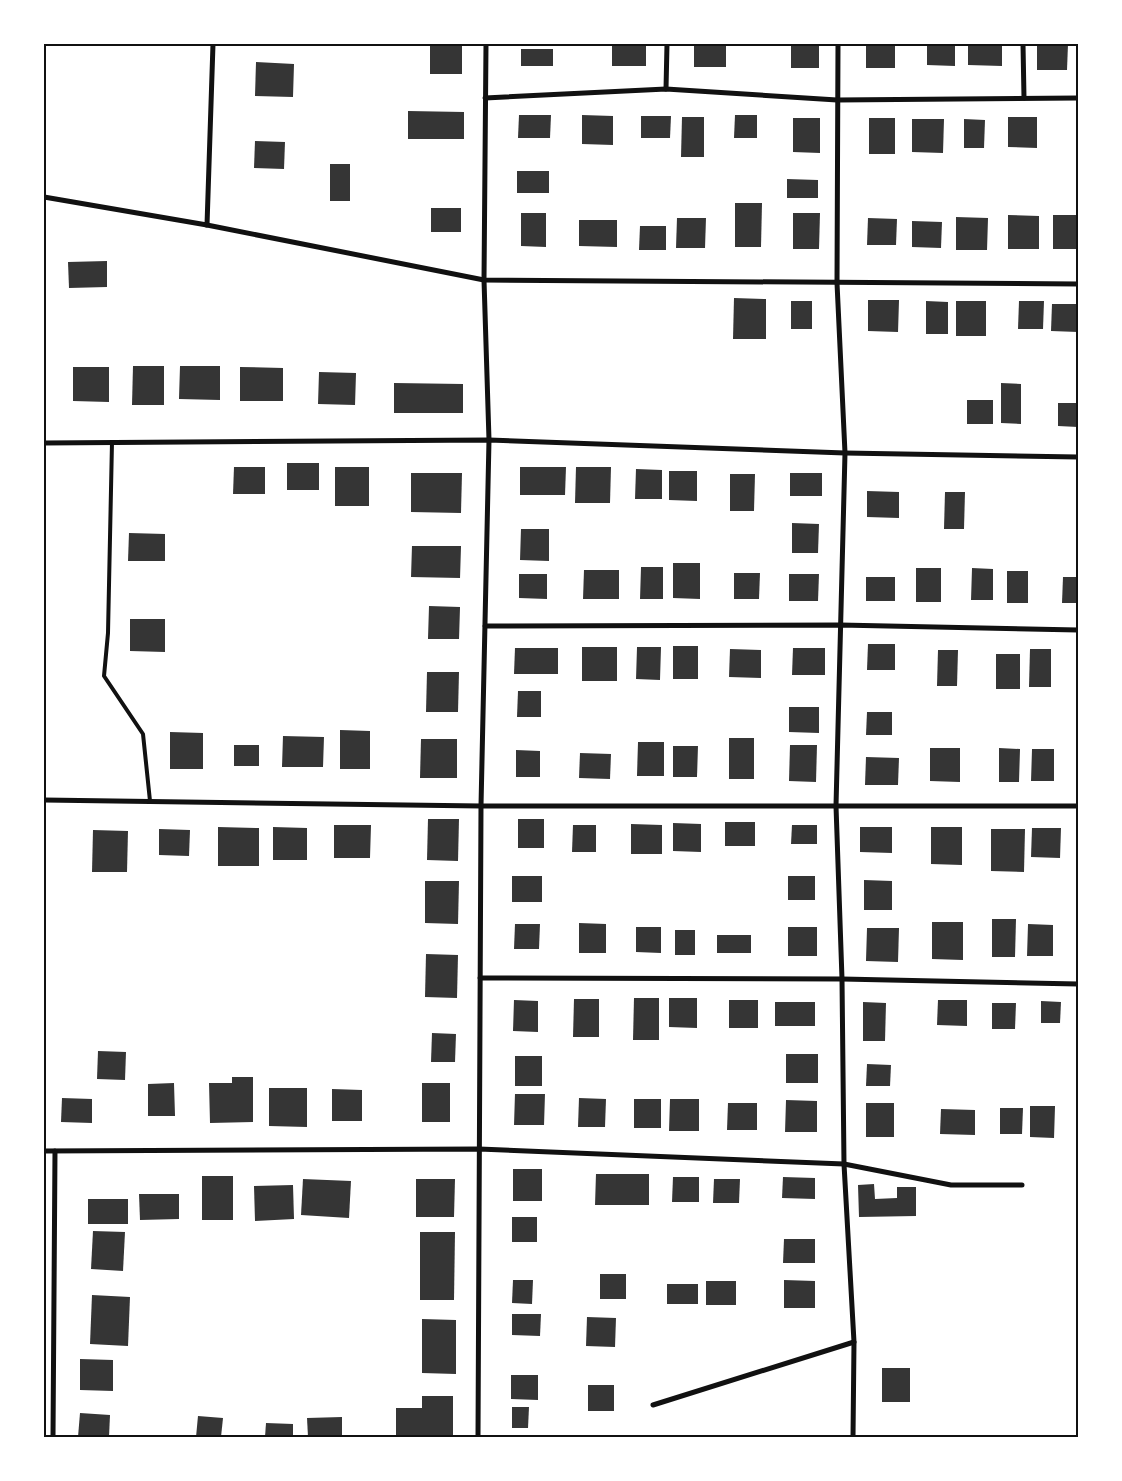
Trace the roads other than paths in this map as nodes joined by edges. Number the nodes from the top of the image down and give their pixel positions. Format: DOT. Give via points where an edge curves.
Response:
graph roads {
  1 [pos="213,44"];
  2 [pos="486,44"];
  3 [pos="667,44"];
  4 [pos="838,44"];
  5 [pos="1023,44"];
  6 [pos="666,89"];
  7 [pos="485,98"];
  8 [pos="1024,98"];
  9 [pos="1078,98"];
  10 [pos="837,100"];
  11 [pos="44,197"];
  12 [pos="207,226"];
  13 [pos="484,280"];
  14 [pos="837,283"];
  15 [pos="1078,284"];
  16 [pos="489,440"];
  17 [pos="44,442"];
  18 [pos="112,442"];
  19 [pos="845,453"];
  20 [pos="1078,457"];
  21 [pos="840,625"];
  22 [pos="485,626"];
  23 [pos="1078,630"];
  24 [pos="44,800"];
  25 [pos="150,801"];
  26 [pos="481,806"];
  27 [pos="836,806"];
  28 [pos="1078,806"];
  29 [pos="480,978"];
  30 [pos="842,979"];
  31 [pos="1078,984"];
  32 [pos="479,1149"];
  33 [pos="44,1151"];
  34 [pos="55,1151"];
  35 [pos="844,1164"];
  36 [pos="1022,1185"];
  37 [pos="854,1342"];
  38 [pos="652,1406"];
  39 [pos="53,1437"];
  40 [pos="478,1437"];
  41 [pos="853,1437"];
  1 -- 12 [label="street"];
  2 -- 7 [label="street"];
  3 -- 6 [label="street"];
  4 -- 10 [label="street"];
  5 -- 8 [label="street"];
  6 -- 7 [label="street"];
  6 -- 10 [label="street"];
  7 -- 13 [label="street"];
  8 -- 9 [label="street"];
  8 -- 10 [label="street"];
  10 -- 14 [label="street"];
  11 -- 12 [label="street"];
  12 -- 13 [label="street"];
  13 -- 14 [label="street"];
  13 -- 16 [label="street"];
  14 -- 15 [label="street"];
  14 -- 19 [label="street"];
  16 -- 18 [label="street"];
  16 -- 19 [label="street"];
  16 -- 22 [label="street"];
  17 -- 18 [label="street"];
  18 -- 25 [label="lane" via="108,633 104,676 143,734"];
  19 -- 20 [label="street"];
  19 -- 21 [label="street"];
  21 -- 22 [label="street"];
  21 -- 23 [label="street"];
  21 -- 27 [label="street"];
  22 -- 26 [label="street"];
  24 -- 25 [label="street"];
  25 -- 26 [label="street"];
  26 -- 27 [label="street"];
  26 -- 29 [label="street"];
  27 -- 28 [label="street"];
  27 -- 30 [label="street"];
  29 -- 30 [label="street"];
  29 -- 32 [label="street"];
  30 -- 31 [label="street"];
  30 -- 35 [label="street"];
  32 -- 34 [label="street"];
  32 -- 35 [label="street"];
  32 -- 40 [label="street"];
  33 -- 34 [label="street"];
  34 -- 39 [label="street"];
  35 -- 36 [label="street" via="951,1185"];
  35 -- 37 [label="street"];
  37 -- 38 [label="street"];
  37 -- 41 [label="street"];
}
